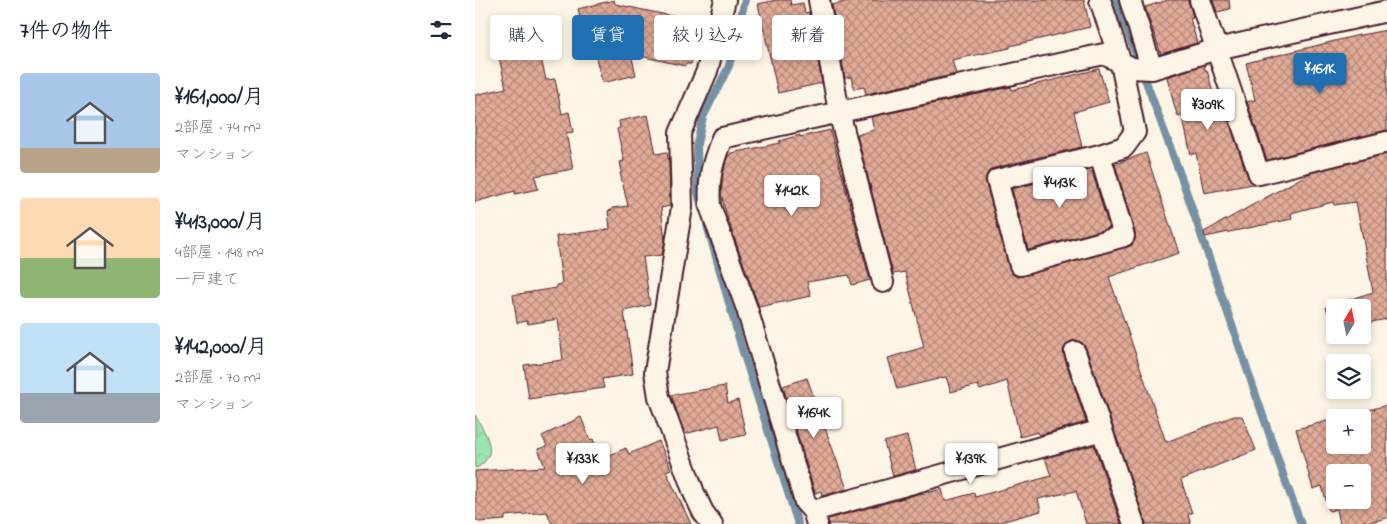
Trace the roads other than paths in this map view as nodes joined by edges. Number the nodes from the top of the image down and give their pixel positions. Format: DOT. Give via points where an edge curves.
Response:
graph roads {
  1 [pos="725,0"];
  2 [pos="819,0"];
  3 [pos="1100,0"];
  4 [pos="1130,0"];
  5 [pos="1201,0"];
  6 [pos="1387,11"];
  7 [pos="1217,50"];
  8 [pos="1138,67"];
  9 [pos="839,112"];
  10 [pos="1387,142"];
  11 [pos="1100,155"];
  12 [pos="883,282"];
  13 [pos="1075,352"];
  14 [pos="1102,430"];
  15 [pos="815,517"];
  16 [pos="711,524"];
  17 [pos="1134,524"];
  1 -- 16 [label="street" via="707,71 680,133 682,207 655,372 659,397 694,493"];
  2 -- 9 [label="street"];
  3 -- 8 [label="street"];
  4 -- 8 [label="street"];
  5 -- 7 [label="street"];
  6 -- 7 [label="street"];
  7 -- 8 [label="street"];
  7 -- 10 [label="street" via="1259,174"];
  8 -- 9 [label="street" via="1105,54"];
  8 -- 11 [label="street" via="1135,132 1124,147"];
  9 -- 12 [label="street"];
  9 -- 15 [label="street" via="722,138 711,167 709,189 710,206 747,309 805,502"];
  11 -- 11 [label="street" via="997,180 1020,265 1124,236"];
  13 -- 14 [label="street"];
  14 -- 15 [label="street"];
  14 -- 17 [label="street"];
}
